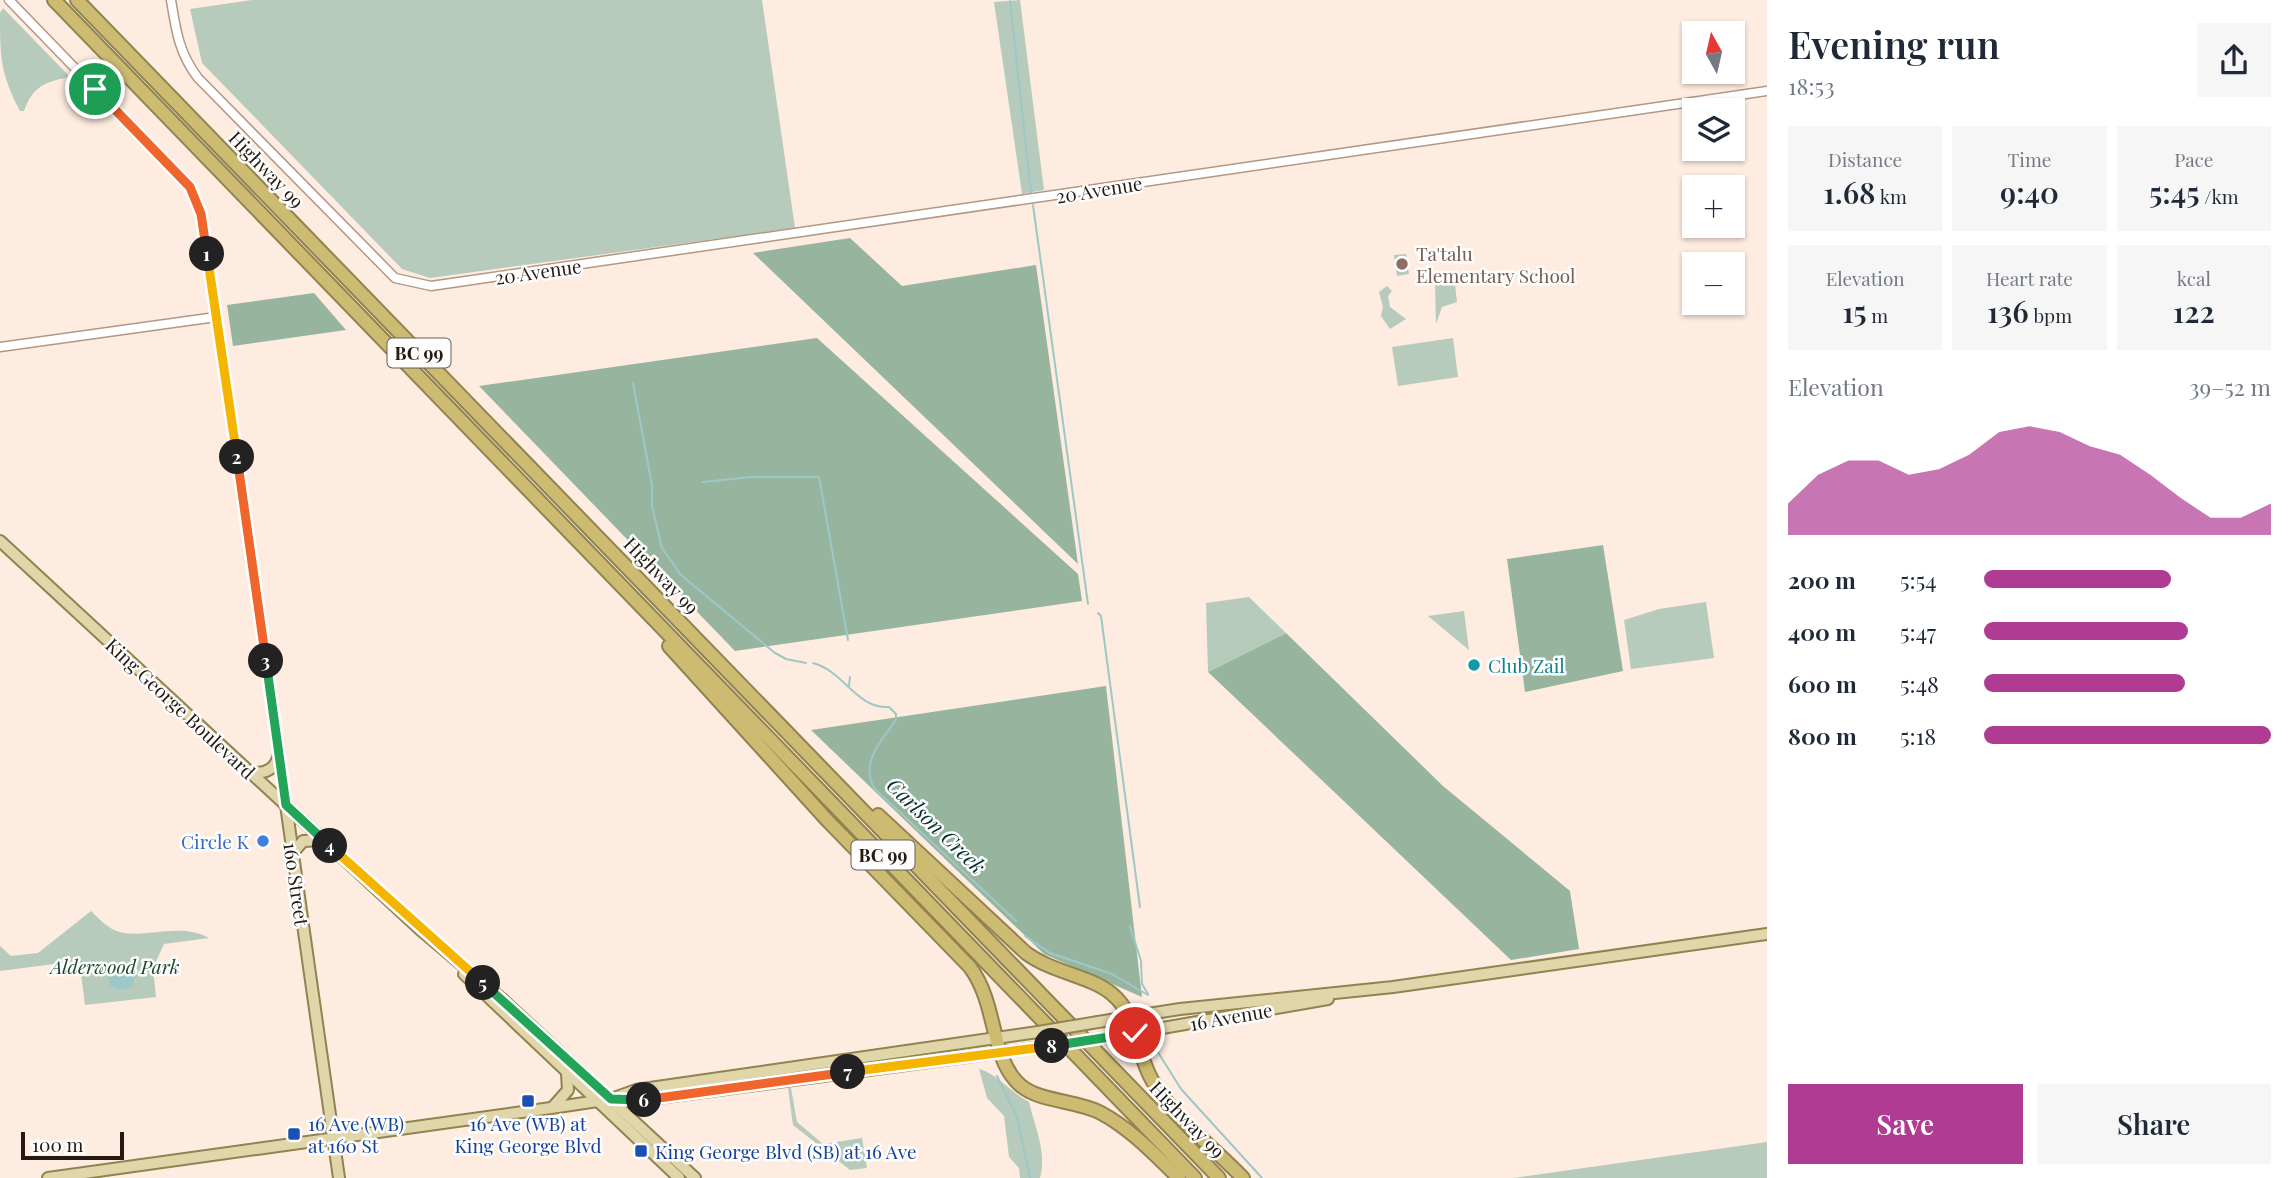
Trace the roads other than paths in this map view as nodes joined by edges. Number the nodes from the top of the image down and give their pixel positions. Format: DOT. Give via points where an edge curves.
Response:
graph roads {
  1 [pos="9,0"];
  2 [pos="54,0"];
  3 [pos="77,0"];
  4 [pos="171,0"];
  5 [pos="1767,91"];
  6 [pos="216,317"];
  7 [pos="0,347"];
  8 [pos="570,533"];
  9 [pos="0,541"];
  10 [pos="761,705"];
  11 [pos="279,754"];
  12 [pos="251,772"];
  13 [pos="286,805"];
  14 [pos="324,840"];
  15 [pos="292,854"];
  16 [pos="423,932"];
  17 [pos="1767,934"];
  18 [pos="1393,986"];
  19 [pos="1129,1017"];
  20 [pos="1135,1033"];
  21 [pos="997,1037"];
  22 [pos="1002,1054"];
  23 [pos="866,1058"];
  24 [pos="836,1073"];
  25 [pos="567,1074"];
  26 [pos="737,1076"];
  27 [pos="725,1088"];
  28 [pos="654,1098"];
  29 [pos="611,1099"];
  30 [pos="597,1101"];
  31 [pos="551,1108"];
  32 [pos="639,1126"];
  33 [pos="333,1139"];
  34 [pos="48,1178"];
  35 [pos="339,1178"];
  36 [pos="680,1178"];
  37 [pos="695,1178"];
  38 [pos="1180,1178"];
  39 [pos="1195,1178"];
  40 [pos="1219,1178"];
  41 [pos="1243,1178"];
  1 -- 6 [label="street, 160 Street" via="190,187 201,214"];
  2 -- 8 [label="highway, Highway 99 / BC 99"];
  3 -- 10 [label="highway, Highway 99 / BC 99"];
  4 -- 5 [label="street, 20 Avenue" via="177,39 198,78 396,278 431,286"];
  6 -- 7 [label="street"];
  6 -- 11 [label="street, 160 Street"];
  8 -- 21 [label="highway" via="772,761 970,967 988,999"];
  8 -- 39 [label="highway, Highway 99 / BC 99"];
  9 -- 12 [label="main road, King George Boulevard"];
  10 -- 19 [label="highway" via="1026,953 1059,972 1106,989"];
  10 -- 40 [label="highway, Highway 99 / BC 99"];
  11 -- 12 [label="main road" via="274,766 263,773"];
  11 -- 13 [label="street, 160 Street"];
  12 -- 13 [label="main road, King George Boulevard"];
  13 -- 14 [label="main road, King George Boulevard"];
  13 -- 15 [label="main road, 160 Street"];
  14 -- 15 [label="main road" via="303,841"];
  14 -- 16 [label="main road, King George Boulevard"];
  15 -- 33 [label="main road, 160 Street"];
  16 -- 25 [label="main road, King George Boulevard"];
  16 -- 29 [label="main road, King George Boulevard"];
  17 -- 18 [label="main road, 16 Avenue"];
  18 -- 19 [label="main road, 16 Avenue"];
  18 -- 20 [label="main road, 16 Avenue"];
  19 -- 20 [label="highway"];
  19 -- 21 [label="main road, 16 Avenue, bridge"];
  20 -- 22 [label="main road, 16 Avenue, bridge"];
  20 -- 41 [label="highway" via="1157,1088"];
  21 -- 22 [label="highway"];
  21 -- 23 [label="main road, 16 Avenue"];
  22 -- 24 [label="main road, 16 Avenue"];
  22 -- 38 [label="highway" via="1012,1077 1023,1088 1086,1106 1110,1118"];
  23 -- 24 [label="main road"];
  23 -- 26 [label="main road, 16 Avenue"];
  24 -- 27 [label="main road, 16 Avenue"];
  25 -- 30 [label="main road, King George Boulevard"];
  25 -- 31 [label="main road" via="568,1090"];
  26 -- 27 [label="main road"];
  26 -- 29 [label="main road, 16 Avenue" via="636,1090"];
  27 -- 28 [label="main road, 16 Avenue"];
  28 -- 29 [label="main road, 16 Avenue"];
  28 -- 32 [label="main road" via="639,1112"];
  29 -- 30 [label="main road, 16 Avenue"];
  29 -- 32 [label="main road, King George Boulevard"];
  30 -- 31 [label="main road, 16 Avenue"];
  30 -- 36 [label="main road, King George Boulevard"];
  31 -- 33 [label="main road, 16 Avenue"];
  32 -- 37 [label="main road, King George Boulevard"];
  33 -- 34 [label="main road, 16 Avenue"];
  33 -- 35 [label="main road, 160 Street"];
}
